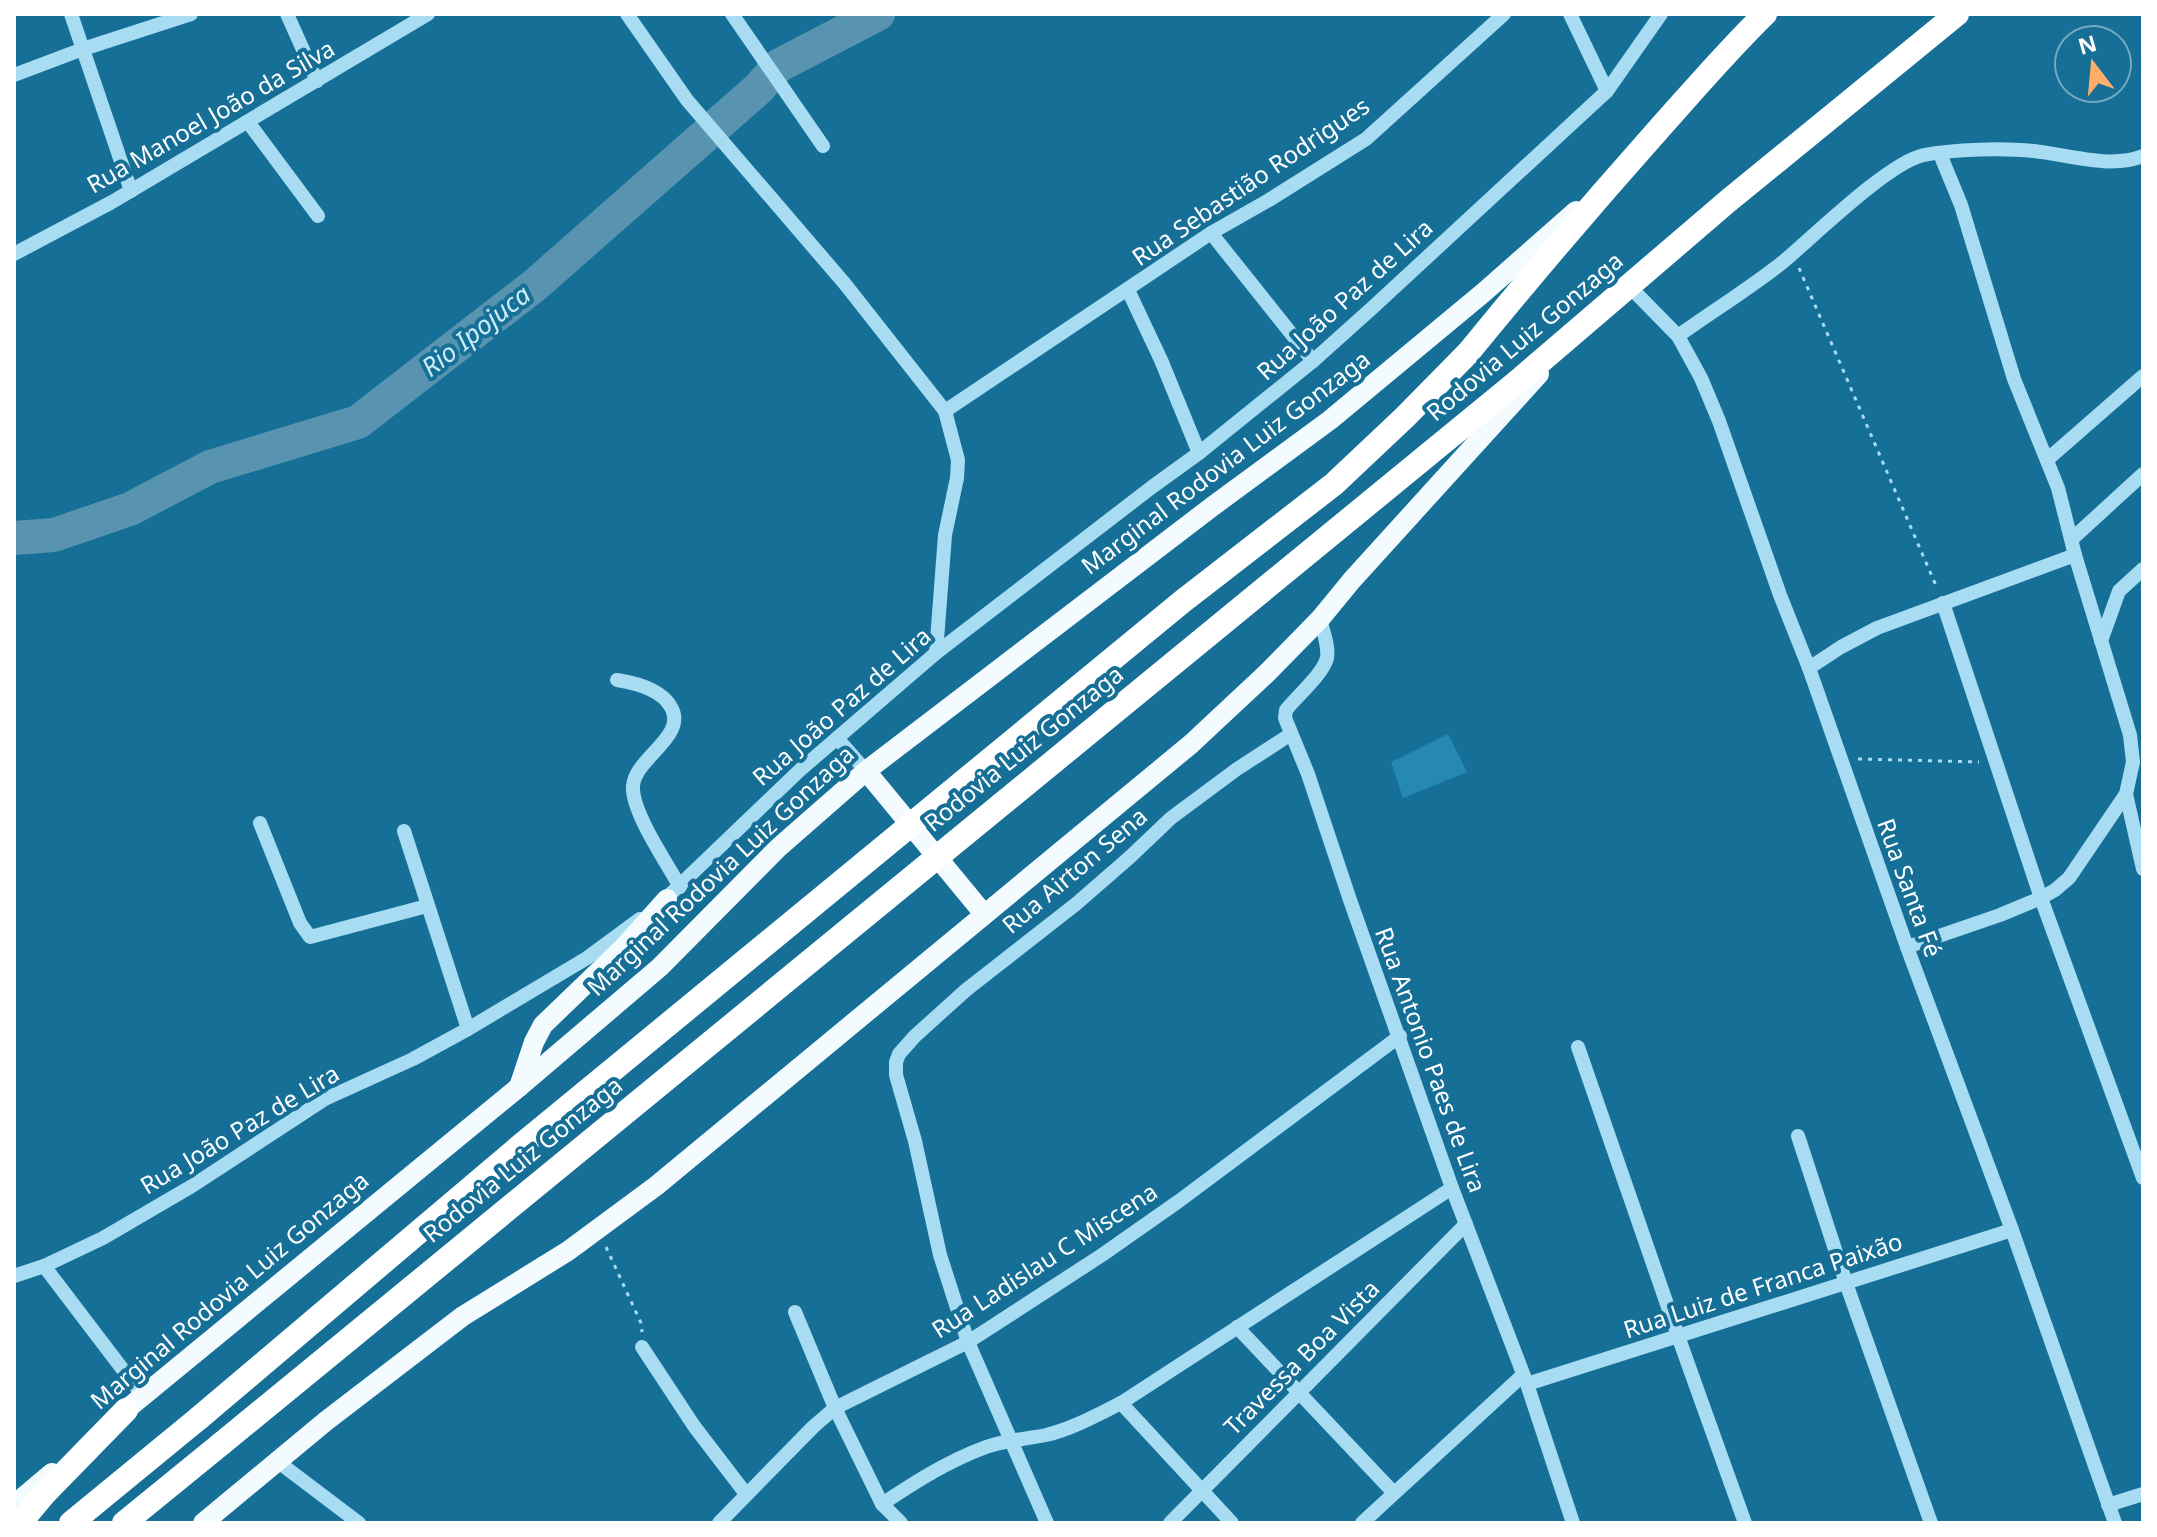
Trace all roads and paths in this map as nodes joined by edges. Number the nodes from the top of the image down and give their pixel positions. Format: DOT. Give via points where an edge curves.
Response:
graph roads {
  1 [pos="71,14"];
  2 [pos="191,14"];
  3 [pos="287,14"];
  4 [pos="428,14"];
  5 [pos="627,14"];
  6 [pos="732,14"];
  7 [pos="1504,14"];
  8 [pos="1570,14"];
  9 [pos="1661,14"];
  10 [pos="1765,14"];
  11 [pos="1957,14"];
  12 [pos="83,49"];
  13 [pos="14,75"];
  14 [pos="317,81"];
  15 [pos="1607,91"];
  16 [pos="248,122"];
  17 [pos="823,146"];
  18 [pos="1940,154"];
  19 [pos="2143,156"];
  20 [pos="1624,169"];
  21 [pos="131,191"];
  22 [pos="318,216"];
  23 [pos="1211,233"];
  24 [pos="1793,253"];
  25 [pos="14,254"];
  26 [pos="1630,287"];
  27 [pos="1128,290"];
  28 [pos="1576,333"];
  29 [pos="1678,336"];
  30 [pos="1313,361"];
  31 [pos="2143,376"];
  32 [pos="945,411"];
  33 [pos="1199,453"];
  34 [pos="2048,459"];
  35 [pos="2143,474"];
  36 [pos="2072,539"];
  37 [pos="2075,555"];
  38 [pos="2143,569"];
  39 [pos="1943,603"];
  40 [pos="1320,619"];
  41 [pos="2101,641"];
  42 [pos="936,653"];
  43 [pos="1809,668"];
  44 [pos="617,680"];
  45 [pos="1291,734"];
  46 [pos="837,738"];
  47 [pos="1839,756"];
  48 [pos="1997,762"];
  49 [pos="866,771"];
  50 [pos="2126,794"];
  51 [pos="260,823"];
  52 [pos="404,831"];
  53 [pos="2143,869"];
  54 [pos="673,893"];
  55 [pos="2041,898"];
  56 [pos="427,906"];
  57 [pos="984,914"];
  58 [pos="1907,947"];
  59 [pos="468,1029"];
  60 [pos="1400,1036"];
  61 [pos="1578,1047"];
  62 [pos="519,1087"];
  63 [pos="1798,1136"];
  64 [pos="2143,1178"];
  65 [pos="1452,1188"];
  66 [pos="1466,1224"];
  67 [pos="597,1230"];
  68 [pos="2012,1230"];
  69 [pos="44,1266"];
  70 [pos="14,1276"];
  71 [pos="1846,1283"];
  72 [pos="795,1312"];
  73 [pos="1237,1327"];
  74 [pos="1678,1336"];
  75 [pos="968,1342"];
  76 [pos="642,1347"];
  77 [pos="1525,1379"];
  78 [pos="1299,1391"];
  79 [pos="135,1403"];
  80 [pos="1121,1403"];
  81 [pos="835,1408"];
  82 [pos="1011,1440"];
  83 [pos="277,1461"];
  84 [pos="1202,1491"];
  85 [pos="1394,1493"];
  86 [pos="746,1494"];
  87 [pos="2143,1494"];
  88 [pos="882,1504"];
  89 [pos="14,1505"];
  90 [pos="2108,1505"];
  91 [pos="20,1523"];
  92 [pos="71,1523"];
  93 [pos="124,1523"];
  94 [pos="203,1523"];
  95 [pos="359,1523"];
  96 [pos="719,1523"];
  97 [pos="901,1523"];
  98 [pos="1047,1523"];
  99 [pos="1170,1523"];
  100 [pos="1232,1523"];
  101 [pos="1362,1523"];
  102 [pos="1573,1523"];
  103 [pos="1745,1523"];
  104 [pos="1931,1523"];
  105 [pos="2115,1523"];
  1 -- 12 [label="street"];
  2 -- 12 [label="street"];
  3 -- 14 [label="street"];
  4 -- 14 [label="street, Rua Manoel João da Silva"];
  5 -- 32 [label="street" via="687,100 845,284"];
  6 -- 17 [label="street"];
  7 -- 23 [label="street, Rua Sebastião Rodrigues" via="1366,139"];
  8 -- 15 [label="street"];
  9 -- 15 [label="street, Rua João Paz de Lira"];
  10 -- 20 [label="highway, Rodovia Luiz Gonzaga"];
  11 -- 26 [label="highway, Rodovia Luiz Gonzaga"];
  12 -- 13 [label="street"];
  12 -- 21 [label="street"];
  14 -- 16 [label="street, Rua Manoel João da Silva"];
  15 -- 30 [label="street, Rua João Paz de Lira"];
  16 -- 21 [label="street, Rua Manoel João da Silva"];
  16 -- 22 [label="street"];
  18 -- 19 [label="street" via="2031,151 2109,162"];
  18 -- 24 [label="street" via="1903,164"];
  18 -- 34 [label="street" via="1961,205 2014,379"];
  20 -- 49 [label="main road, Marginal Rodovia Luiz Gonzaga" via="1330,420"];
  20 -- 92 [label="highway, Rodovia Luiz Gonzaga, bridge" via="1468,353 1334,484 519,1147"];
  21 -- 25 [label="street, Rua Manoel João da Silva"];
  23 -- 27 [label="street, Rua Sebastião Rodrigues"];
  23 -- 30 [label="street"];
  24 -- 29 [label="street"];
  24 -- 39 [label="path"];
  26 -- 28 [label="highway, Rodovia Luiz Gonzaga"];
  26 -- 29 [label="street, Rua Santa Fé"];
  27 -- 32 [label="street, Rua Sebastião Rodrigues"];
  27 -- 33 [label="street, Rua Sebastião Rodrigues"];
  28 -- 40 [label="main road"];
  28 -- 93 [label="highway, Rodovia Luiz Gonzaga, bridge"];
  29 -- 43 [label="street, Rua Santa Fé" via="1719,421"];
  30 -- 33 [label="street, Rua João Paz de Lira"];
  31 -- 34 [label="street"];
  32 -- 42 [label="street" via="958,460 945,535"];
  33 -- 42 [label="street, Rua João Paz de Lira"];
  34 -- 36 [label="street"];
  35 -- 36 [label="street"];
  36 -- 37 [label="street"];
  37 -- 39 [label="street"];
  37 -- 41 [label="street"];
  38 -- 41 [label="street" via="2119,591"];
  39 -- 43 [label="street" via="1877,628"];
  39 -- 48 [label="street"];
  40 -- 45 [label="street" via="1327,659 1286,710"];
  40 -- 57 [label="main road" via="1191,744"];
  41 -- 50 [label="street" via="2130,735 2133,762"];
  42 -- 46 [label="street, Rua João Paz de Lira"];
  43 -- 47 [label="street, Rua Santa Fé"];
  44 -- 54 [label="street" via="659,694 674,713 670,733 633,782 633,795"];
  45 -- 60 [label="street, Rua Antonio Paes de Lira"];
  45 -- 75 [label="street, Rua Airton Sena" via="1171,818 1076,904 966,990 899,1054 896,1075 940,1255"];
  46 -- 49 [label="street"];
  46 -- 54 [label="street, Rua João Paz de Lira"];
  47 -- 48 [label="path"];
  47 -- 58 [label="street, Rua Santa Fé"];
  48 -- 55 [label="street"];
  49 -- 57 [label="main road"];
  49 -- 62 [label="main road, Marginal Rodovia Luiz Gonzaga" via="778,848 660,967"];
  50 -- 53 [label="street"];
  50 -- 55 [label="street" via="2069,878"];
  51 -- 56 [label="street" via="310,937"];
  52 -- 56 [label="street"];
  54 -- 59 [label="street, Rua João Paz de Lira" via="587,958"];
  54 -- 62 [label="main road" via="543,1025"];
  55 -- 58 [label="street"];
  55 -- 64 [label="street"];
  56 -- 59 [label="street"];
  57 -- 67 [label="main road"];
  58 -- 68 [label="street, Rua Santa Fé"];
  59 -- 69 [label="street, Rua João Paz de Lira" via="325,1099 192,1186"];
  60 -- 65 [label="street, Rua Antonio Paes de Lira"];
  60 -- 75 [label="street, Rua Ladislau C Miscena" via="1179,1201"];
  61 -- 74 [label="street"];
  62 -- 79 [label="main road, Marginal Rodovia Luiz Gonzaga"];
  63 -- 71 [label="street"];
  65 -- 66 [label="street, Rua Antonio Paes de Lira"];
  65 -- 73 [label="street"];
  66 -- 77 [label="street, Rua Antonio Paes de Lira"];
  66 -- 78 [label="street, Travessa Boa Vista"];
  67 -- 76 [label="path" via="641,1323"];
  67 -- 83 [label="main road" via="463,1316"];
  68 -- 71 [label="street, Rua Luiz de Franca Paixão"];
  68 -- 90 [label="street, Rua Santa Fé"];
  69 -- 70 [label="street, Rua João Paz de Lira"];
  69 -- 79 [label="street"];
  71 -- 74 [label="street, Rua Luiz de Franca Paixão"];
  71 -- 104 [label="street"];
  72 -- 81 [label="street"];
  73 -- 78 [label="street"];
  73 -- 80 [label="street"];
  74 -- 77 [label="street, Rua Luiz de Franca Paixão"];
  74 -- 103 [label="street"];
  75 -- 81 [label="street, Rua Ladislau C Miscena"];
  75 -- 82 [label="street"];
  76 -- 86 [label="street"];
  77 -- 85 [label="street, Rua Luiz de Franca Paixão"];
  77 -- 102 [label="street, Rua Antonio Paes de Lira"];
  78 -- 84 [label="street, Travessa Boa Vista"];
  78 -- 85 [label="street"];
  79 -- 89 [label="main road, Marginal Rodovia Luiz Gonzaga"];
  79 -- 91 [label="highway"];
  80 -- 82 [label="street" via="1048,1435"];
  80 -- 84 [label="street"];
  81 -- 86 [label="street, Rua Ladislau C Miscena"];
  81 -- 88 [label="street"];
  82 -- 88 [label="street" via="923,1477"];
  82 -- 98 [label="street"];
  83 -- 94 [label="main road"];
  83 -- 95 [label="street"];
  84 -- 99 [label="street, Travessa Boa Vista"];
  84 -- 100 [label="street"];
  85 -- 101 [label="street, Rua Luiz de Franca Paixão"];
  86 -- 96 [label="street, Rua Ladislau C Miscena"];
  87 -- 90 [label="street"];
  88 -- 97 [label="street"];
  90 -- 105 [label="street, Rua Santa Fé"];
}
